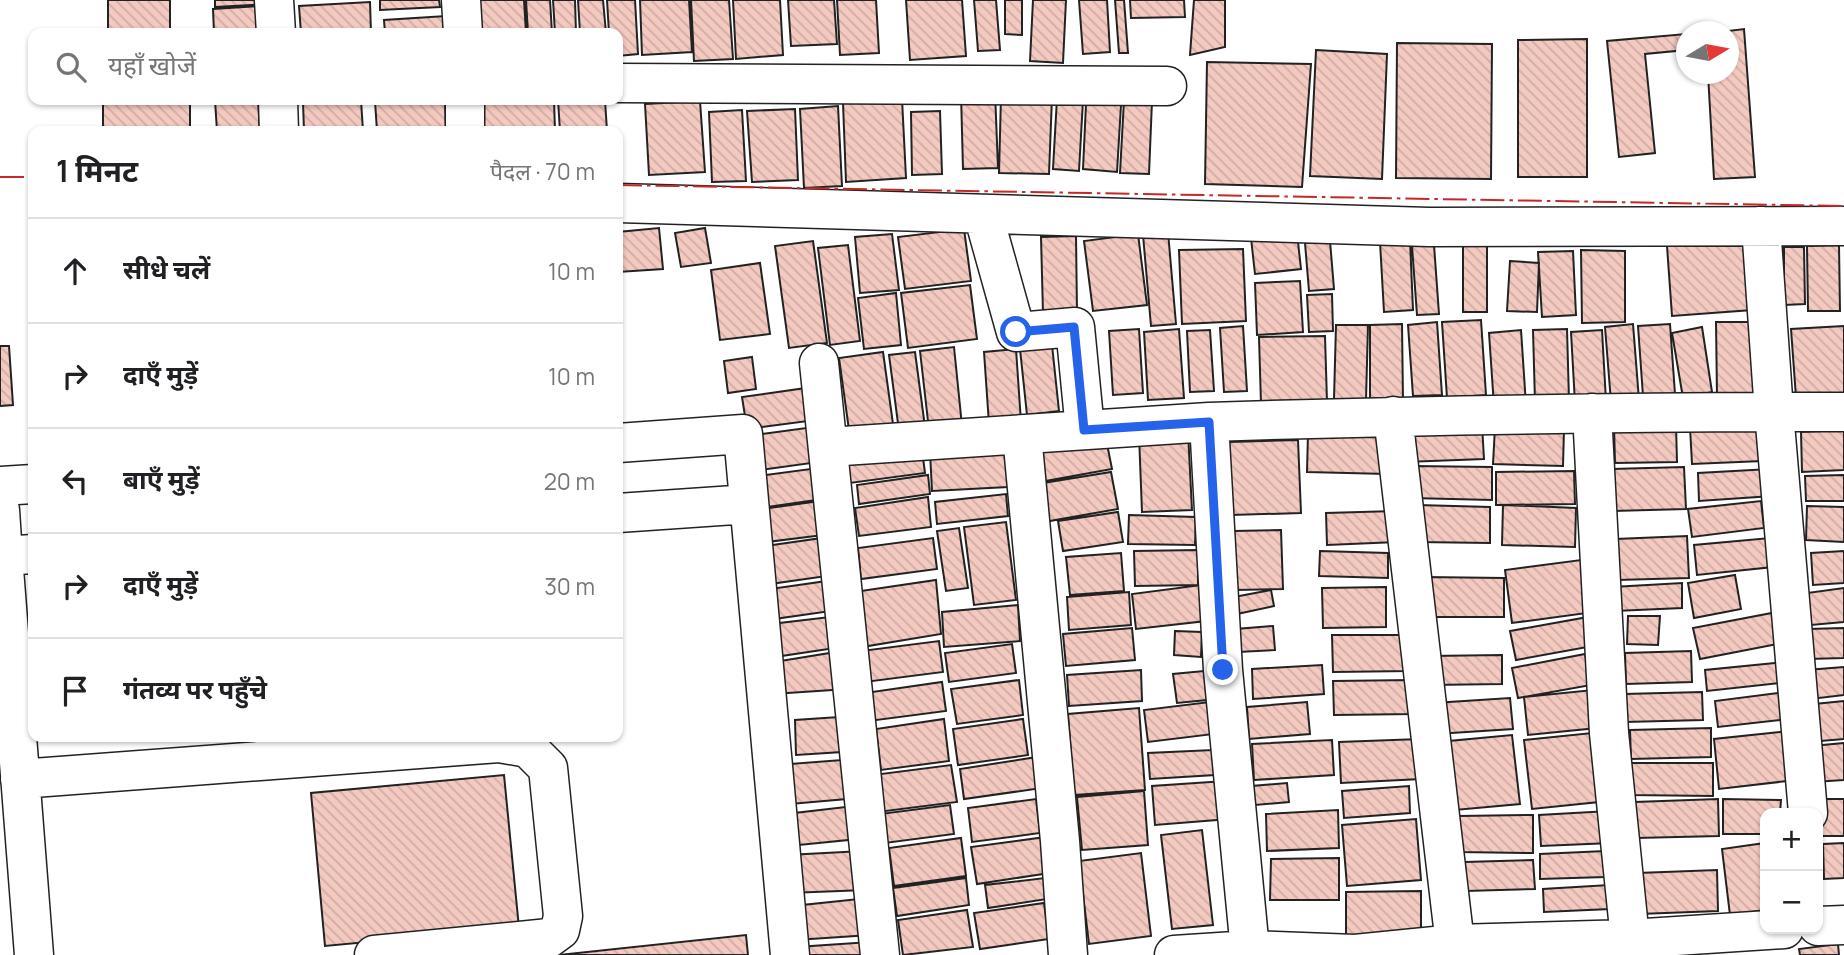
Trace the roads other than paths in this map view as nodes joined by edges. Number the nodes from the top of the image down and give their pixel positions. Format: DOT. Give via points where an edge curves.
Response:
graph roads {
  1 [pos="274,0"];
  2 [pos="461,0"];
  3 [pos="276,28"];
  4 [pos="463,28"];
  5 [pos="623,83"];
  6 [pos="1167,86"];
  7 [pos="278,105"];
  8 [pos="465,105"];
  9 [pos="279,126"];
  10 [pos="465,126"];
  11 [pos="623,203"];
  12 [pos="983,214"];
  13 [pos="1761,226"];
  14 [pos="1844,226"];
  15 [pos="819,363"];
  16 [pos="1774,412"];
  17 [pos="1844,412"];
  18 [pos="1592,413"];
  19 [pos="1393,416"];
  20 [pos="1209,422"];
  21 [pos="1084,430"];
  22 [pos="1022,435"];
  23 [pos="623,443"];
  24 [pos="828,447"];
  25 [pos="28,484"];
  26 [pos="0,486"];
  27 [pos="749,504"];
  28 [pos="0,510"];
  29 [pos="623,513"];
  30 [pos="18,555"];
  31 [pos="20,779"];
  32 [pos="1808,808"];
  33 [pos="1760,927"];
  34 [pos="1630,939"];
  35 [pos="1455,944"];
  36 [pos="1250,950"];
  37 [pos="34,955"];
  38 [pos="374,955"];
  39 [pos="790,955"];
  40 [pos="880,955"];
  41 [pos="1068,955"];
  42 [pos="1174,955"];
  1 -- 3 [label="street"];
  2 -- 4 [label="street"];
  5 -- 6 [label="street"];
  7 -- 9 [label="street"];
  8 -- 10 [label="street"];
  11 -- 12 [label="street"];
  12 -- 13 [label="street" via="1429,227"];
  12 -- 21 [label="street" via="1016,332 1074,327"];
  13 -- 14 [label="street"];
  13 -- 16 [label="street"];
  15 -- 24 [label="street"];
  16 -- 17 [label="street"];
  16 -- 18 [label="street"];
  16 -- 32 [label="street"];
  18 -- 19 [label="street"];
  18 -- 34 [label="street" via="1609,733"];
  19 -- 20 [label="street"];
  19 -- 35 [label="street"];
  20 -- 21 [label="street"];
  20 -- 36 [label="street" via="1223,670"];
  21 -- 22 [label="street"];
  22 -- 24 [label="street"];
  22 -- 41 [label="street"];
  23 -- 27 [label="street" via="743,434"];
  24 -- 40 [label="street"];
  25 -- 26 [label="street"];
  27 -- 29 [label="street"];
  27 -- 39 [label="street"];
  28 -- 30 [label="street"];
  30 -- 31 [label="street"];
  31 -- 37 [label="street"];
  31 -- 38 [label="street" via="499,743 528,748 548,768 563,916 560,930 549,938"];
  33 -- 34 [label="street"];
  34 -- 35 [label="street"];
  35 -- 36 [label="street" via="1354,954"];
  36 -- 42 [label="street"];
}
